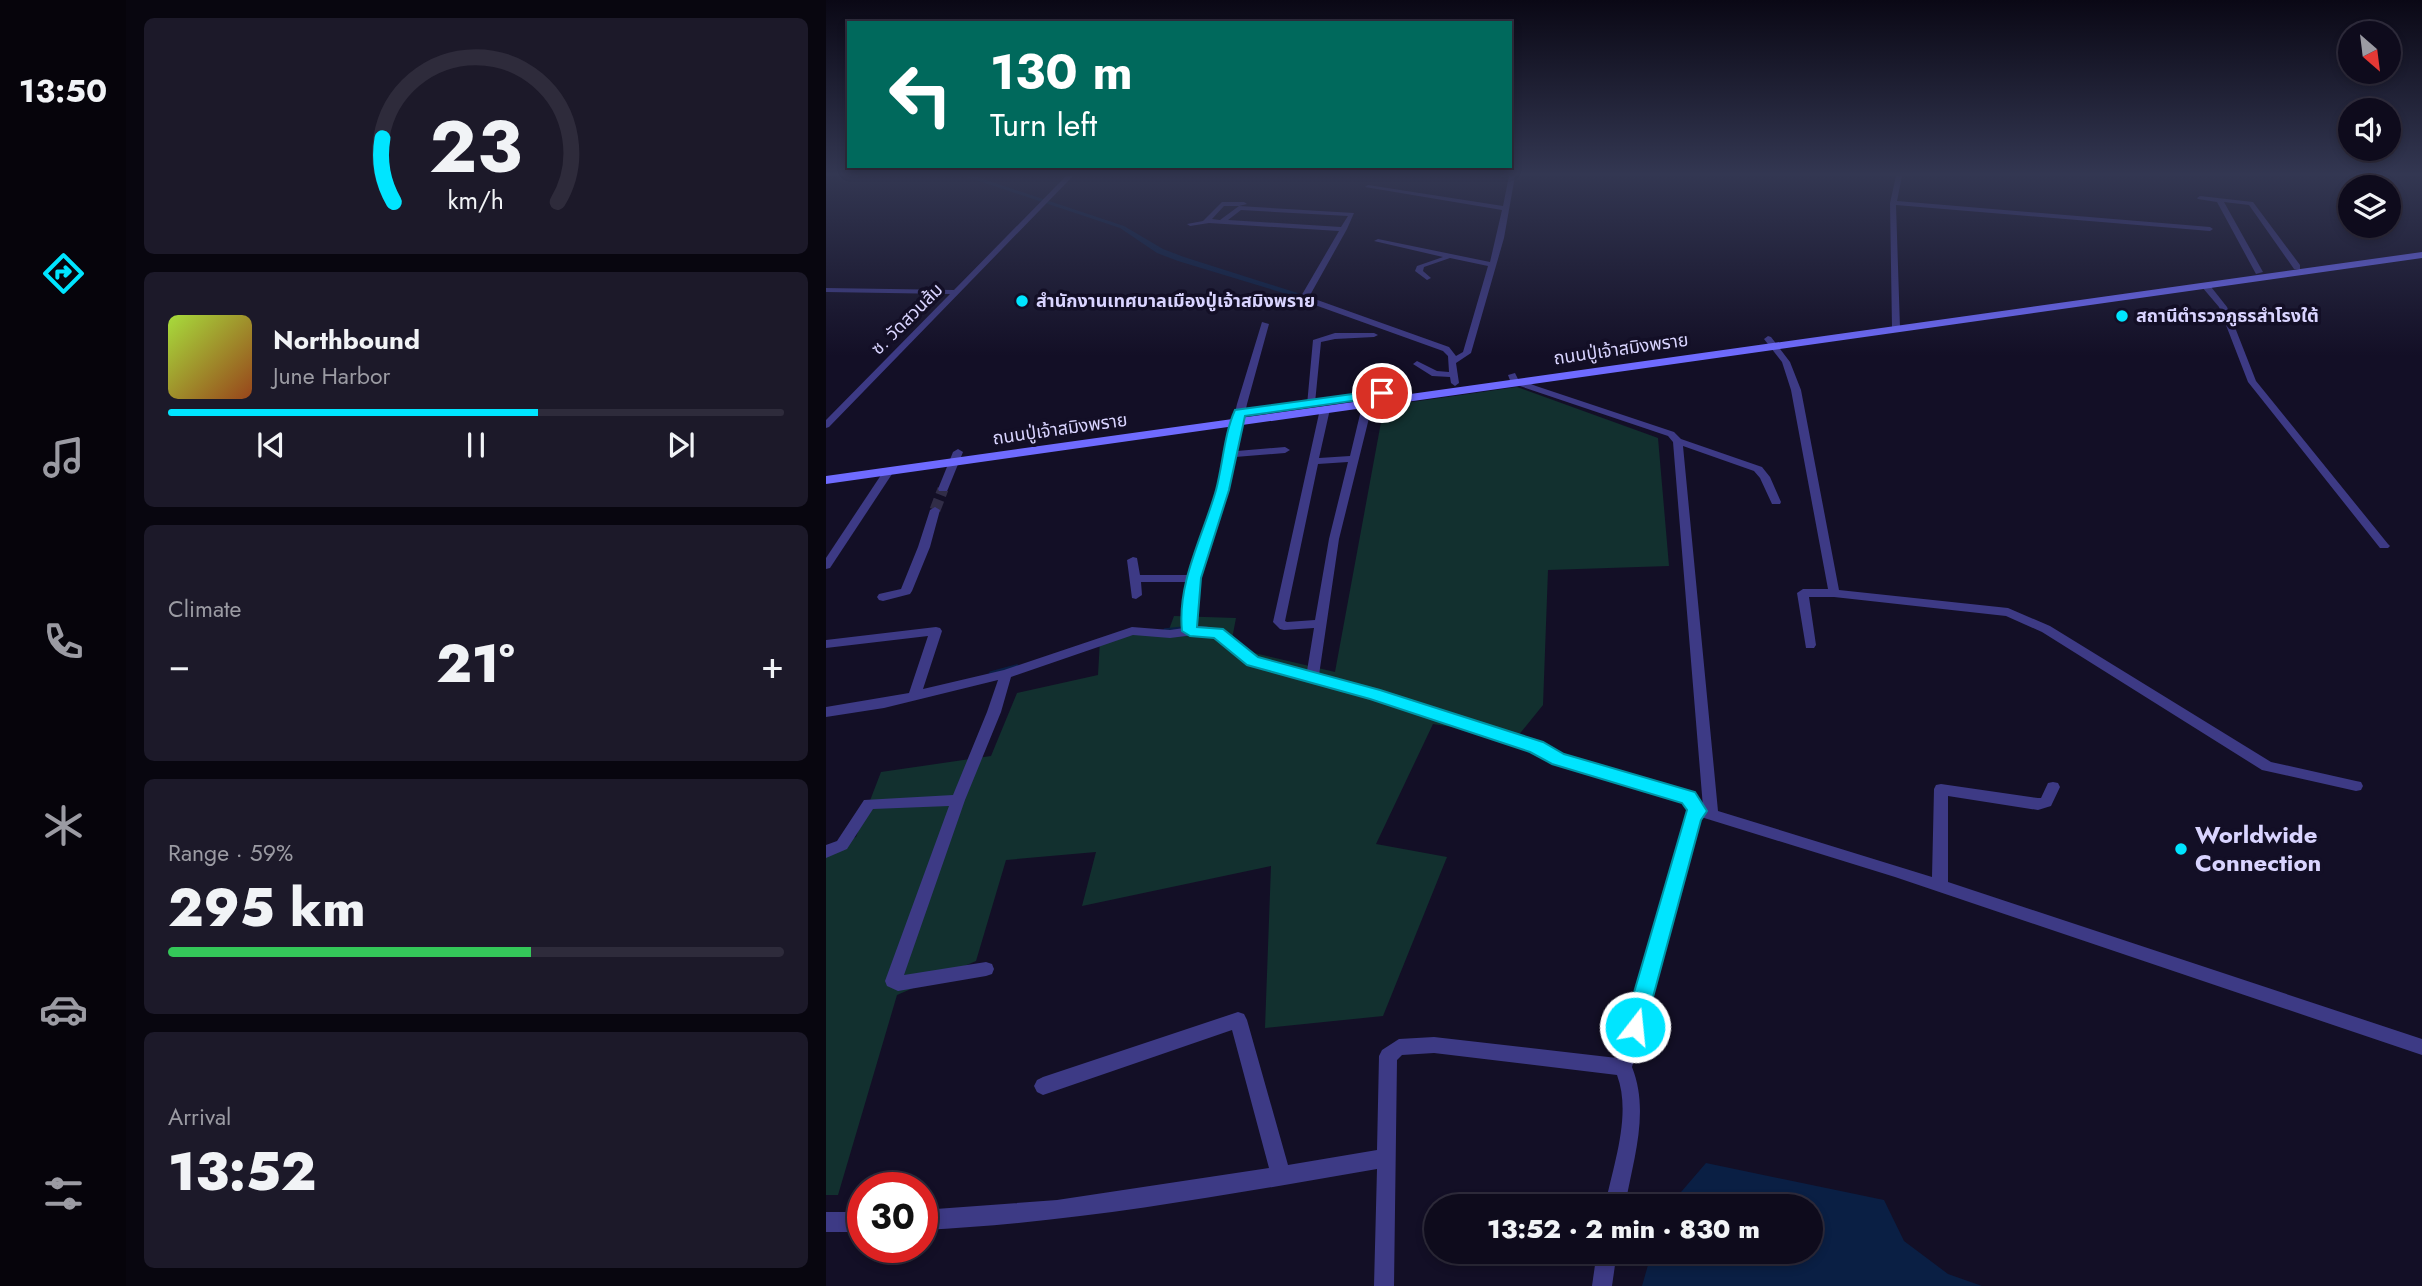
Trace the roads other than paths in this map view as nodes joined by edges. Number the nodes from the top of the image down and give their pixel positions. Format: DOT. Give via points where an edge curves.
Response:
graph roads {
  1 [pos="1011,236"];
  2 [pos="1341,236"];
  3 [pos="1498,236"];
  4 [pos="1894,236"];
  5 [pos="2239,236"];
  6 [pos="2274,236"];
  7 [pos="1378,241"];
  8 [pos="2422,250"];
  9 [pos="2422,255"];
  10 [pos="1472,260"];
  11 [pos="1490,264"];
  12 [pos="2297,267"];
  13 [pos="2259,272"];
  14 [pos="1427,278"];
  15 [pos="2201,283"];
  16 [pos="826,290"];
  17 [pos="956,292"];
  18 [pos="1265,324"];
  19 [pos="1896,325"];
  20 [pos="1374,335"];
  21 [pos="1771,342"];
  22 [pos="1452,362"];
  23 [pos="1418,364"];
  24 [pos="1455,379"];
  25 [pos="1513,379"];
  26 [pos="1368,402"];
  27 [pos="1310,403"];
  28 [pos="1325,409"];
  29 [pos="1239,417"];
  30 [pos="826,425"];
  31 [pos="1678,441"];
  32 [pos="1284,450"];
  33 [pos="1231,454"];
  34 [pos="956,457"];
  35 [pos="1353,459"];
  36 [pos="1315,461"];
  37 [pos="826,470"];
  38 [pos="888,471"];
  39 [pos="826,480"];
  40 [pos="943,489"];
  41 [pos="1776,502"];
  42 [pos="935,510"];
  43 [pos="2384,546"];
  44 [pos="1133,560"];
  45 [pos="826,566"];
  46 [pos="1194,578"];
  47 [pos="1134,579"];
  48 [pos="1834,593"];
  49 [pos="1136,595"];
  50 [pos="883,597"];
  51 [pos="1319,624"];
  52 [pos="1190,628"];
  53 [pos="826,644"];
  54 [pos="1810,645"];
  55 [pos="1312,673"];
  56 [pos="1006,674"];
  57 [pos="915,694"];
  58 [pos="826,712"];
  59 [pos="2356,786"];
  60 [pos="2053,787"];
  61 [pos="958,800"];
  62 [pos="1704,813"];
  63 [pos="826,852"];
  64 [pos="1940,886"];
  65 [pos="986,968"];
  66 [pos="2422,1047"];
  67 [pos="1623,1067"];
  68 [pos="1044,1086"];
  69 [pos="1385,1158"];
  70 [pos="1281,1176"];
  71 [pos="1617,1194"];
  72 [pos="938,1220"];
  73 [pos="826,1222"];
  74 [pos="847,1222"];
  75 [pos="1605,1264"];
  76 [pos="1384,1286"];
  77 [pos="1602,1286"];
  1 -- 17 [label="street, ซ. วัดสวนส้ม"];
  2 -- 22 [label="street" via="1306,300 1446,349"];
  3 -- 11 [label="street"];
  4 -- 19 [label="street"];
  5 -- 13 [label="street"];
  6 -- 12 [label="street"];
  7 -- 10 [label="street"];
  8 -- 12 [label="main road, ถนนปู่เจ้าสมิงพราย"];
  9 -- 15 [label="main road, ถนนปู่เจ้าสมิงพราย"];
  10 -- 11 [label="street"];
  10 -- 14 [label="street" via="1435,259 1418,269"];
  11 -- 22 [label="street" via="1467,353"];
  12 -- 13 [label="main road, ถนนปู่เจ้าสมิงพราย"];
  13 -- 15 [label="main road, ถนนปู่เจ้าสมิงพราย"];
  15 -- 19 [label="main road, ถนนปู่เจ้าสมิงพราย"];
  15 -- 43 [label="street" via="2223,307 2252,382"];
  16 -- 17 [label="street"];
  17 -- 30 [label="street, ซ. วัดสวนส้ม"];
  18 -- 29 [label="street"];
  19 -- 21 [label="main road, ถนนปู่เจ้าสมิงพราย"];
  20 -- 27 [label="street" via="1317,340"];
  21 -- 25 [label="main road, ถนนปู่เจ้าสมิงพราย"];
  21 -- 48 [label="street" via="1786,362 1796,390"];
  22 -- 24 [label="street"];
  23 -- 24 [label="street"];
  24 -- 25 [label="main road, ถนนปู่เจ้าสมิงพราย"];
  24 -- 27 [label="main road, ถนนปู่เจ้าสมิงพราย"];
  25 -- 26 [label="main road, ถนนปู่เจ้าสมิงพราย"];
  25 -- 31 [label="street" via="1671,434"];
  26 -- 28 [label="main road, ถนนปู่เจ้าสมิงพราย"];
  26 -- 35 [label="street"];
  27 -- 29 [label="main road, ถนนปู่เจ้าสมิงพราย"];
  28 -- 29 [label="main road, ถนนปู่เจ้าสมิงพราย"];
  28 -- 36 [label="street"];
  29 -- 33 [label="street"];
  29 -- 34 [label="main road, ถนนปู่เจ้าสมิงพราย"];
  31 -- 41 [label="street" via="1758,469"];
  31 -- 62 [label="street"];
  32 -- 33 [label="street"];
  33 -- 46 [label="street"];
  34 -- 37 [label="main road, ถนนปู่เจ้าสมิงพราย"];
  34 -- 38 [label="main road, ถนนปู่เจ้าสมิงพราย"];
  34 -- 40 [label="street"];
  35 -- 36 [label="street"];
  35 -- 51 [label="street"];
  36 -- 51 [label="street" via="1279,622 1284,626"];
  38 -- 39 [label="main road, ถนนปู่เจ้าสมิงพราย"];
  38 -- 45 [label="street"];
  42 -- 50 [label="street" via="906,591"];
  44 -- 47 [label="street"];
  46 -- 47 [label="street"];
  46 -- 52 [label="street"];
  47 -- 49 [label="street"];
  48 -- 54 [label="street" via="1803,593"];
  48 -- 59 [label="street" via="2027,618 2267,766"];
  51 -- 55 [label="street"];
  52 -- 55 [label="street" via="1218,633 1253,662"];
  52 -- 56 [label="street" via="1170,634 1132,631"];
  53 -- 57 [label="street" via="936,631"];
  55 -- 62 [label="street" via="1536,747 1558,759 1684,795"];
  56 -- 57 [label="street"];
  56 -- 61 [label="street"];
  57 -- 58 [label="street"];
  60 -- 64 [label="street" via="2046,802 2038,804 1941,789"];
  61 -- 63 [label="street" via="869,804 842,845"];
  61 -- 65 [label="street" via="893,981 898,984"];
  62 -- 64 [label="street"];
  62 -- 67 [label="street" via="1692,817"];
  64 -- 66 [label="street"];
  67 -- 69 [label="street" via="1472,1048 1399,1047 1392,1050 1385,1066"];
  67 -- 71 [label="street" via="1633,1103"];
  68 -- 70 [label="street" via="1238,1020"];
  69 -- 70 [label="street"];
  69 -- 76 [label="street"];
  70 -- 72 [label="street" via="989,1219"];
  73 -- 74 [label="street"];
  75 -- 77 [label="street"];
}
